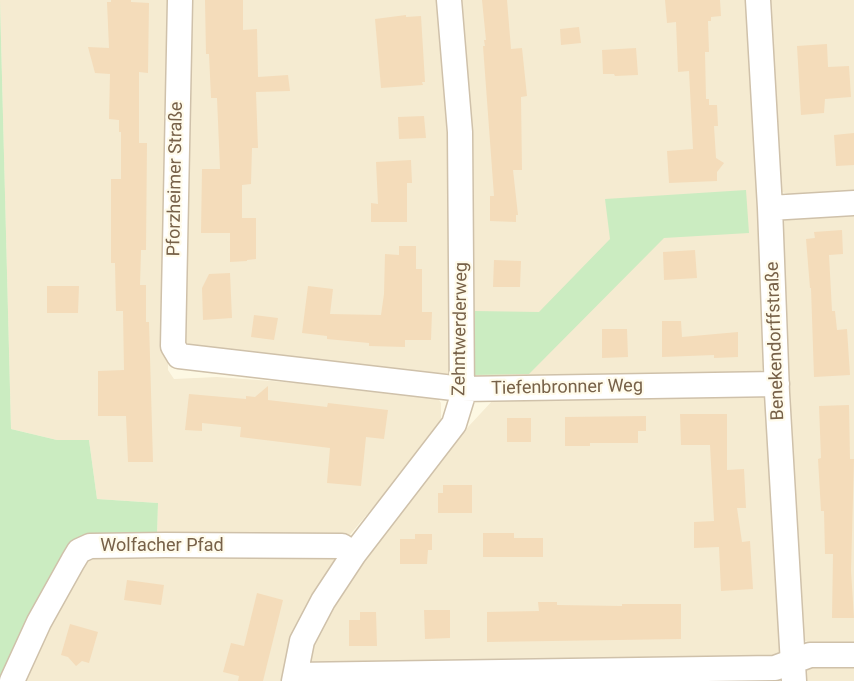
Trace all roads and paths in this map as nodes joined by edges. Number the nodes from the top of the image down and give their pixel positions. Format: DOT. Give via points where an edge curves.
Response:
graph roads {
  1 [pos="180,0"];
  2 [pos="449,0"];
  3 [pos="758,0"];
  4 [pos="854,203"];
  5 [pos="770,208"];
  6 [pos="179,356"];
  7 [pos="777,384"];
  8 [pos="462,389"];
  9 [pos="354,554"];
  10 [pos="854,655"];
  11 [pos="793,671"];
  12 [pos="295,678"];
  13 [pos="12,681"];
  1 -- 6 [label="street, Pforzheimer Straße" via="172,346"];
  2 -- 8 [label="street, Zehntwerderweg" via="460,132"];
  3 -- 5 [label="street, Benekendorffstraße"];
  4 -- 5 [label="street"];
  5 -- 7 [label="street, Benekendorffstraße"];
  6 -- 8 [label="street, Tiefenbronner Weg"];
  7 -- 8 [label="street, Tiefenbronner Weg"];
  7 -- 11 [label="street, Benekendorffstraße"];
  8 -- 9 [label="street, Zehntwerderweg" via="454,424"];
  9 -- 12 [label="street, Zehntwerderweg" via="302,641"];
  9 -- 13 [label="street, Wolfacher Pfad" via="342,546 90,546 79,551 39,622"];
  10 -- 11 [label="street" via="810,655"];
  11 -- 12 [label="street" via="775,668"];
}
